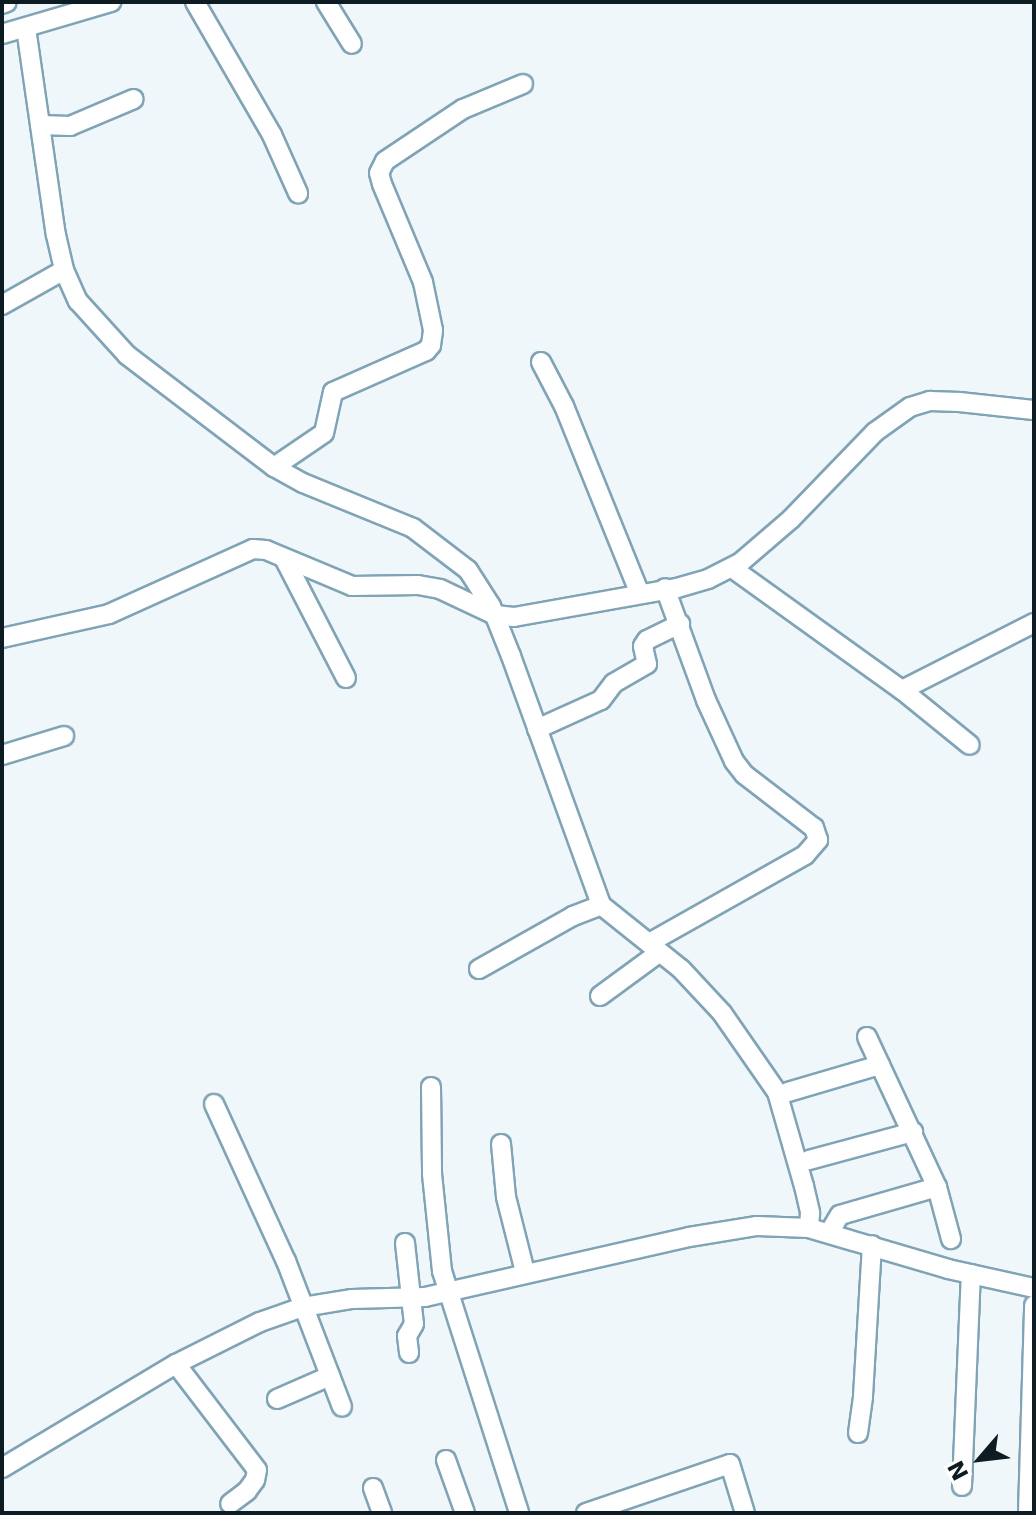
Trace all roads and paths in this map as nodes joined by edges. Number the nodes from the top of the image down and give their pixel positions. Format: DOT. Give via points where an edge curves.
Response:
graph roads {
  1 [pos="111,2"];
  2 [pos="195,2"];
  3 [pos="326,2"];
  4 [pos="26,28"];
  5 [pos="2,34"];
  6 [pos="352,44"];
  7 [pos="523,84"];
  8 [pos="134,99"];
  9 [pos="40,125"];
  10 [pos="298,193"];
  11 [pos="64,270"];
  12 [pos="2,305"];
  13 [pos="541,362"];
  14 [pos="1034,410"];
  15 [pos="274,467"];
  16 [pos="284,558"];
  17 [pos="732,568"];
  18 [pos="665,588"];
  19 [pos="639,592"];
  20 [pos="495,615"];
  21 [pos="1034,623"];
  22 [pos="680,624"];
  23 [pos="2,638"];
  24 [pos="346,678"];
  25 [pos="902,690"];
  26 [pos="537,729"];
  27 [pos="64,736"];
  28 [pos="970,745"];
  29 [pos="2,755"];
  30 [pos="601,905"];
  31 [pos="655,948"];
  32 [pos="479,969"];
  33 [pos="600,996"];
  34 [pos="867,1037"];
  35 [pos="880,1065"];
  36 [pos="431,1087"];
  37 [pos="788,1092"];
  38 [pos="214,1104"];
  39 [pos="913,1132"];
  40 [pos="501,1144"];
  41 [pos="809,1160"];
  42 [pos="937,1187"];
  43 [pos="809,1228"];
  44 [pos="829,1233"];
  45 [pos="951,1239"];
  46 [pos="405,1243"];
  47 [pos="872,1245"];
  48 [pos="525,1272"];
  49 [pos="971,1274"];
  50 [pos="1034,1288"];
  51 [pos="447,1292"];
  52 [pos="411,1298"];
  53 [pos="1034,1305"];
  54 [pos="303,1307"];
  55 [pos="409,1353"];
  56 [pos="176,1364"];
  57 [pos="330,1376"];
  58 [pos="277,1399"];
  59 [pos="342,1407"];
  60 [pos="858,1433"];
  61 [pos="446,1460"];
  62 [pos="2,1468"];
  63 [pos="962,1486"];
  64 [pos="373,1488"];
  65 [pos="230,1504"];
  66 [pos="382,1513"];
  67 [pos="465,1513"];
  68 [pos="519,1513"];
  69 [pos="586,1513"];
  70 [pos="745,1513"];
  71 [pos="1028,1513"];
  1 -- 4 [label="street"];
  2 -- 10 [label="street" via="272,135"];
  3 -- 6 [label="street"];
  4 -- 5 [label="street"];
  4 -- 9 [label="street"];
  7 -- 15 [label="street" via="441,121 385,161 379,173 423,282 431,345 333,392 324,433"];
  8 -- 9 [label="street" via="70,126"];
  9 -- 11 [label="street"];
  11 -- 12 [label="street"];
  11 -- 15 [label="street" via="78,301 127,355"];
  13 -- 19 [label="street"];
  14 -- 17 [label="street" via="930,401 910,407 875,432 791,519"];
  15 -- 20 [label="street" via="413,528 468,570"];
  16 -- 20 [label="street" via="352,586 440,589"];
  16 -- 23 [label="street" via="266,550 239,553 109,614"];
  16 -- 24 [label="street"];
  17 -- 18 [label="street"];
  17 -- 25 [label="street"];
  18 -- 19 [label="street"];
  18 -- 22 [label="street"];
  19 -- 20 [label="street" via="514,617"];
  20 -- 26 [label="street"];
  21 -- 25 [label="street"];
  22 -- 26 [label="street" via="644,642 647,664 614,683 601,700"];
  22 -- 31 [label="street" via="734,761 814,828 818,840 805,855"];
  25 -- 28 [label="street"];
  26 -- 30 [label="street"];
  27 -- 29 [label="street"];
  30 -- 31 [label="street"];
  30 -- 32 [label="street"];
  31 -- 33 [label="street"];
  31 -- 43 [label="street" via="722,1013 777,1092 810,1213"];
  34 -- 35 [label="street"];
  35 -- 37 [label="street"];
  35 -- 39 [label="street"];
  36 -- 51 [label="street" via="433,1186"];
  38 -- 54 [label="street"];
  39 -- 41 [label="street"];
  39 -- 42 [label="street"];
  40 -- 48 [label="street" via="506,1197"];
  42 -- 44 [label="street" via="840,1215"];
  42 -- 45 [label="street"];
  43 -- 44 [label="street"];
  43 -- 48 [label="street" via="757,1226"];
  44 -- 47 [label="street"];
  46 -- 52 [label="street"];
  47 -- 49 [label="street"];
  47 -- 60 [label="street"];
  48 -- 51 [label="street"];
  49 -- 50 [label="street"];
  49 -- 63 [label="street"];
  51 -- 52 [label="street"];
  51 -- 68 [label="street"];
  52 -- 54 [label="street"];
  52 -- 55 [label="street"];
  53 -- 71 [label="street"];
  54 -- 56 [label="street"];
  54 -- 57 [label="street"];
  56 -- 62 [label="street"];
  56 -- 65 [label="street" via="257,1470 247,1491"];
  57 -- 58 [label="street"];
  57 -- 59 [label="street"];
  61 -- 67 [label="street"];
  64 -- 66 [label="street"];
  69 -- 70 [label="street" via="730,1464"];
}
